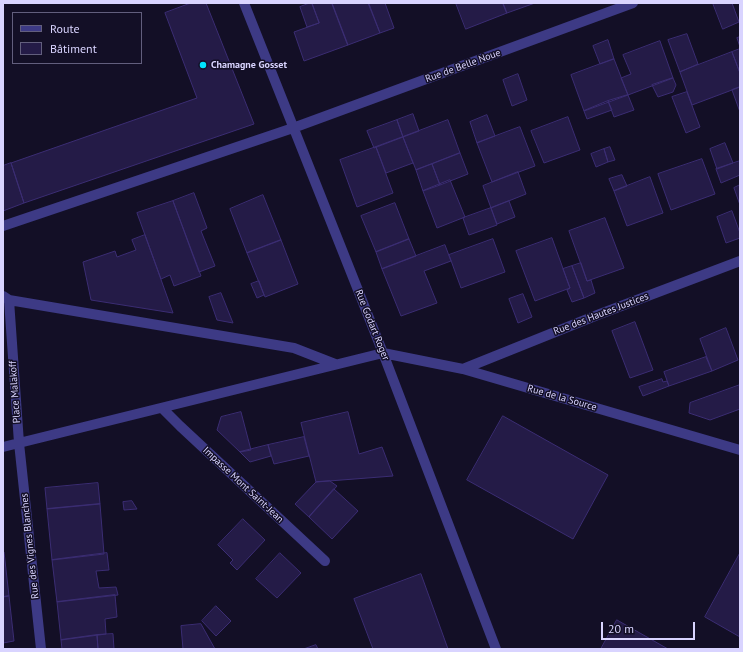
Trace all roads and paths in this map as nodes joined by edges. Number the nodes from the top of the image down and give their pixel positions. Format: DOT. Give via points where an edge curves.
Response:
graph roads {
  1 [pos="244,3"];
  2 [pos="633,3"];
  3 [pos="293,128"];
  4 [pos="3,226"];
  5 [pos="740,261"];
  6 [pos="6,298"];
  7 [pos="383,353"];
  8 [pos="335,364"];
  9 [pos="463,369"];
  10 [pos="162,408"];
  11 [pos="19,443"];
  12 [pos="3,448"];
  13 [pos="740,450"];
  14 [pos="325,561"];
  15 [pos="41,649"];
  16 [pos="496,649"];
  1 -- 3 [label="street, Rue Godart Roger"];
  2 -- 3 [label="street, Rue de Belle Noue"];
  3 -- 4 [label="street, Rue de Belle Noue"];
  3 -- 7 [label="street, Rue Godart Roger"];
  5 -- 9 [label="street, Rue des Hautes Justices"];
  6 -- 8 [label="street, Place Malakoff" via="294,348"];
  6 -- 11 [label="street, Place Malakoff"];
  7 -- 8 [label="street"];
  7 -- 9 [label="street, Rue de la Source"];
  7 -- 16 [label="street, Rue Godart Roger"];
  8 -- 10 [label="street"];
  9 -- 13 [label="street, Rue de la Source"];
  10 -- 11 [label="street"];
  10 -- 14 [label="street, Impasse Mont Saint-Jean"];
  11 -- 12 [label="street"];
  11 -- 15 [label="street, Rue des Vignes Blanches"];
}
